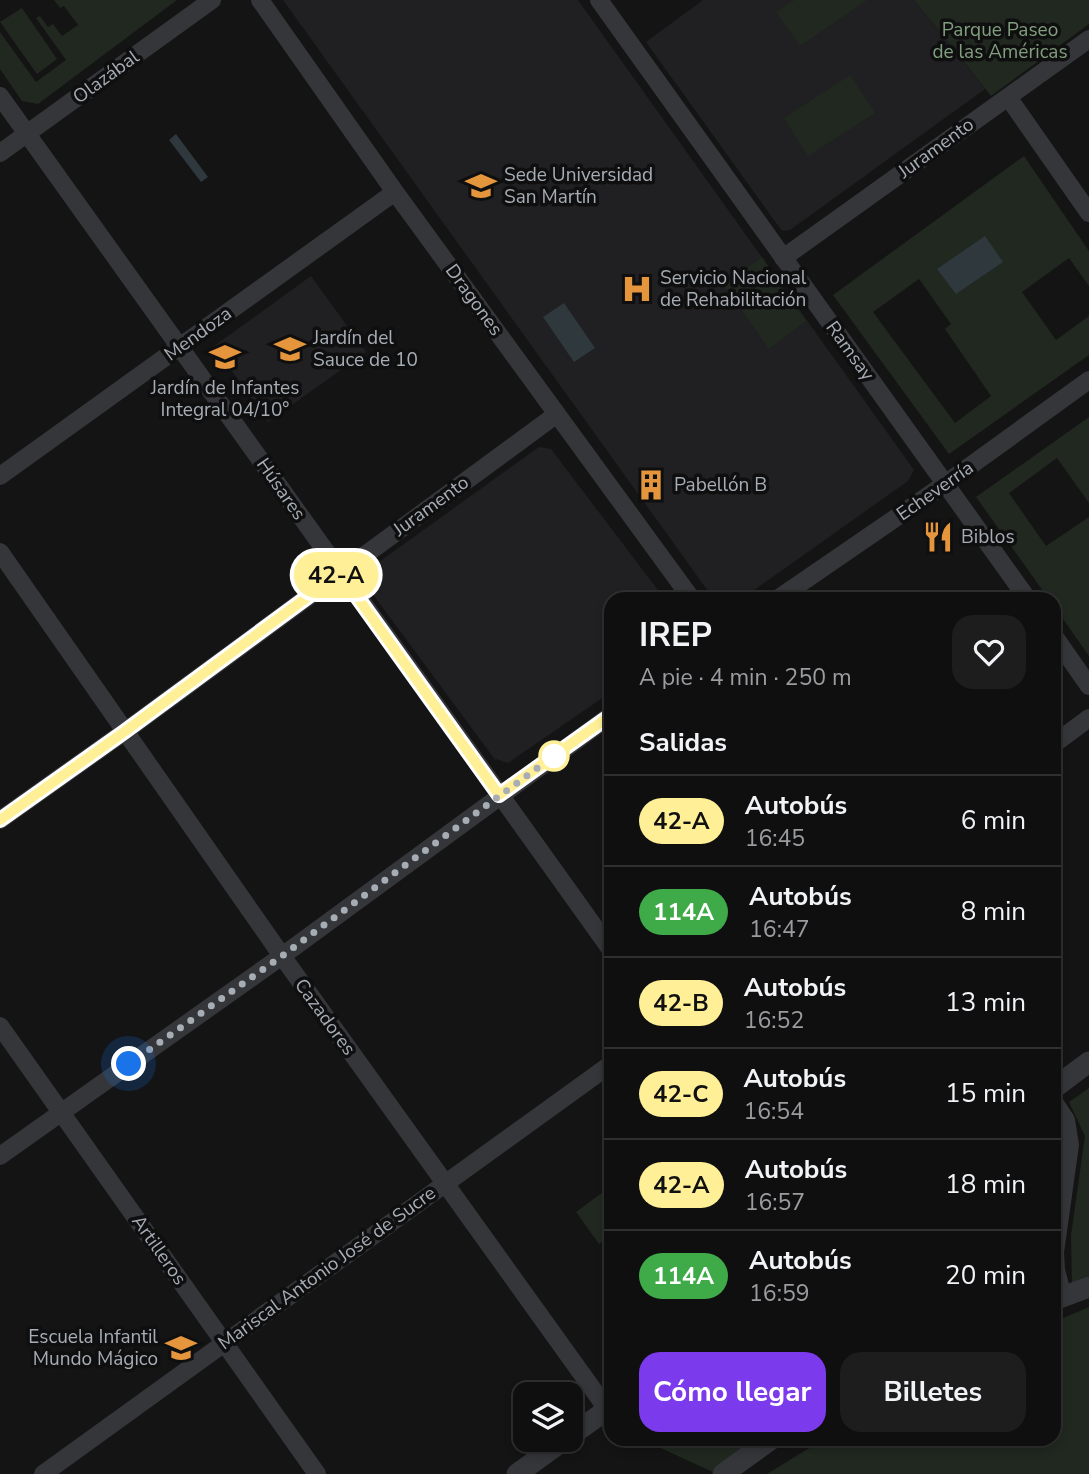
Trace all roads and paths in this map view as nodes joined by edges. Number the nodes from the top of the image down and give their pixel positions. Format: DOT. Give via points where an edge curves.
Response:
graph roads {
  1 [pos="212,0"];
  2 [pos="260,0"];
  3 [pos="599,0"];
  4 [pos="1089,39"];
  5 [pos="0,96"];
  6 [pos="1008,97"];
  7 [pos="27,134"];
  8 [pos="0,153"];
  9 [pos="395,192"];
  10 [pos="1089,213"];
  11 [pos="783,258"];
  12 [pos="180,346"];
  13 [pos="1089,380"];
  14 [pos="557,414"];
  15 [pos="0,476"];
  16 [pos="945,484"];
  17 [pos="0,552"];
  18 [pos="340,573"];
  19 [pos="687,592"];
  20 [pos="788,592"];
  21 [pos="1023,592"];
  22 [pos="1061,646"];
  23 [pos="1089,686"];
  24 [pos="1089,718"];
  25 [pos="604,720"];
  26 [pos="124,732"];
  27 [pos="1061,739"];
  28 [pos="499,795"];
  29 [pos="0,820"];
  30 [pos="604,940"];
  31 [pos="282,956"];
  32 [pos="0,1026"];
  33 [pos="1089,1062"];
  34 [pos="604,1069"];
  35 [pos="1061,1083"];
  36 [pos="61,1112"];
  37 [pos="1061,1112"];
  38 [pos="0,1156"];
  39 [pos="444,1184"];
  40 [pos="1061,1209"];
  41 [pos="1089,1287"];
  42 [pos="1061,1298"];
  43 [pos="225,1342"];
  44 [pos="604,1401"];
  45 [pos="604,1412"];
  46 [pos="583,1427"];
  47 [pos="762,1446"];
  48 [pos="547,1452"];
  49 [pos="43,1474"];
  50 [pos="317,1474"];
  51 [pos="517,1474"];
  52 [pos="723,1474"];
  1 -- 7 [label="street, Olazábal"];
  2 -- 9 [label="street, Dragones"];
  3 -- 11 [label="street, Ramsay"];
  4 -- 6 [label="street, Juramento"];
  5 -- 7 [label="street, Húsares"];
  6 -- 10 [label="street"];
  6 -- 11 [label="street, Juramento"];
  7 -- 8 [label="street, Olazábal"];
  7 -- 12 [label="street, Húsares"];
  9 -- 12 [label="street, Mendoza"];
  9 -- 14 [label="street, Dragones"];
  11 -- 16 [label="street, Ramsay"];
  12 -- 15 [label="street, Mendoza"];
  12 -- 18 [label="street, Húsares"];
  13 -- 16 [label="street, Echeverría"];
  14 -- 18 [label="street, Juramento"];
  14 -- 19 [label="street, Dragones"];
  16 -- 20 [label="street, Echeverría"];
  16 -- 21 [label="street, Ramsay"];
  17 -- 26 [label="street, Cazadores"];
  18 -- 26 [label="street, Juramento"];
  18 -- 28 [label="street, Húsares"];
  22 -- 23 [label="street"];
  24 -- 27 [label="street"];
  25 -- 28 [label="street"];
  26 -- 29 [label="street, Juramento"];
  26 -- 31 [label="street, Cazadores"];
  28 -- 30 [label="street, Húsares"];
  28 -- 31 [label="street"];
  31 -- 36 [label="street"];
  31 -- 39 [label="street, Cazadores"];
  32 -- 36 [label="street, Artilleros"];
  33 -- 35 [label="street"];
  34 -- 39 [label="street, Mariscal Antonio José de Sucre"];
  36 -- 38 [label="street"];
  36 -- 43 [label="street, Artilleros"];
  37 -- 40 [label="street" via="1070,1145"];
  39 -- 43 [label="street, Mariscal Antonio José de Sucre"];
  39 -- 44 [label="street, Cazadores"];
  41 -- 42 [label="street"];
  43 -- 49 [label="street, Mariscal Antonio José de Sucre"];
  43 -- 50 [label="street, Artilleros"];
  45 -- 46 [label="street"];
  47 -- 52 [label="street"];
  48 -- 51 [label="street"];
}
